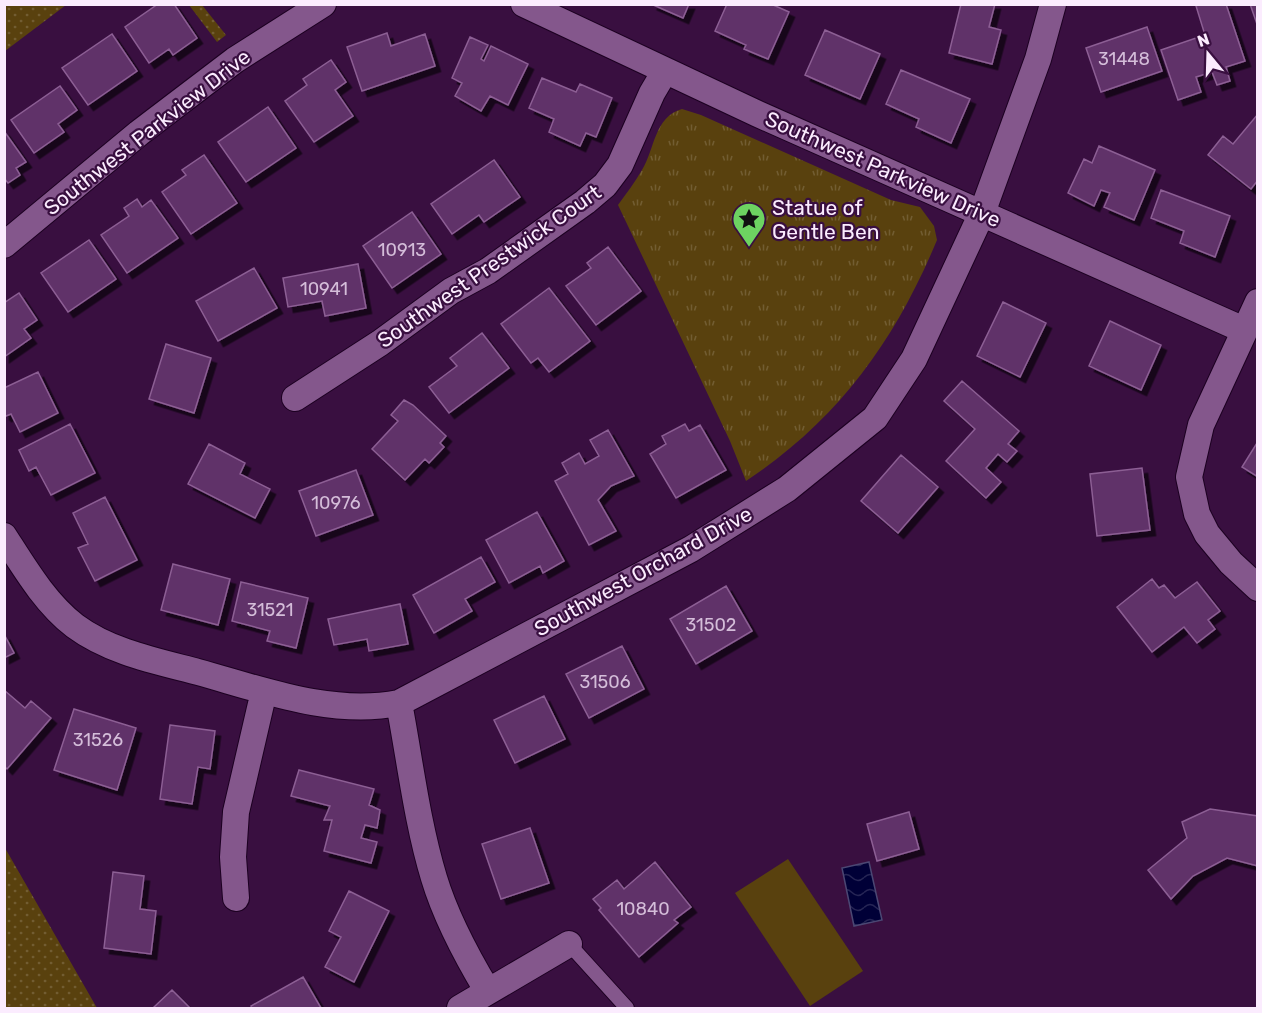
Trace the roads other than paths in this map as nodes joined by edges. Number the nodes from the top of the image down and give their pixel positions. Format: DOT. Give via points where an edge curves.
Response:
graph roads {
  1 [pos="323,4"];
  2 [pos="524,4"];
  3 [pos="1053,4"];
  4 [pos="665,70"];
  5 [pos="982,213"];
  6 [pos="4,245"];
  7 [pos="1257,302"];
  8 [pos="1244,330"];
  9 [pos="295,398"];
  10 [pos="4,536"];
  11 [pos="1257,588"];
  12 [pos="264,691"];
  13 [pos="399,703"];
  14 [pos="236,898"];
  15 [pos="569,945"];
  16 [pos="487,990"];
  17 [pos="460,1008"];
  18 [pos="627,1008"];
  1 -- 6 [label="street, Southwest Parkview Drive" via="226,67"];
  2 -- 4 [label="street, Southwest Parkview Drive"];
  3 -- 5 [label="street, Southwest Orchard Drive" via="1038,59"];
  4 -- 5 [label="street, Southwest Parkview Drive"];
  4 -- 9 [label="street, Southwest Prestwick Court" via="620,165 598,190 488,271 451,291"];
  5 -- 8 [label="street, Southwest Parkview Drive"];
  5 -- 13 [label="street, Southwest Orchard Drive" via="914,359 874,418 843,445 787,489 691,549"];
  7 -- 8 [label="street"];
  8 -- 11 [label="street" via="1201,425 1190,477 1197,514 1207,534"];
  10 -- 12 [label="street, Southwest Orchard Drive" via="35,584 74,625 120,651"];
  12 -- 13 [label="street, Southwest Orchard Drive" via="349,707 375,708"];
  12 -- 14 [label="street" via="236,812"];
  13 -- 16 [label="street" via="420,822 435,879 470,962"];
  15 -- 16 [label="street"];
  15 -- 18 [label="lane"];
  16 -- 17 [label="street"];
}
